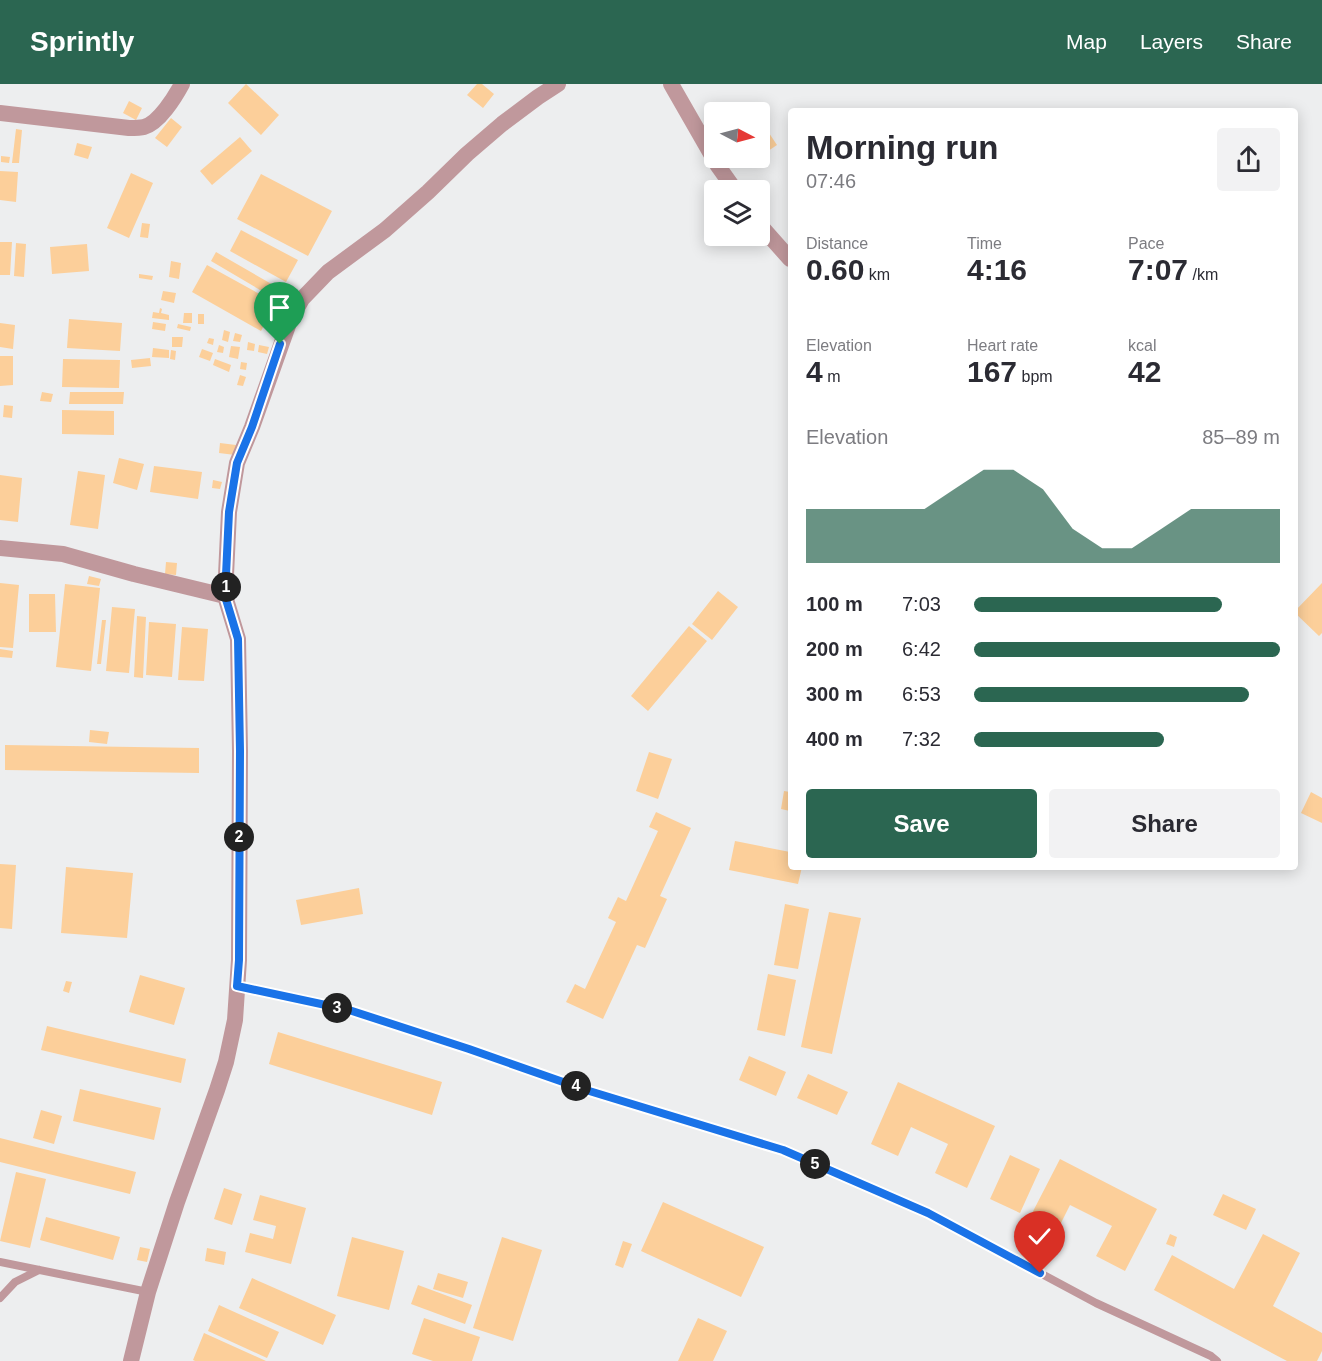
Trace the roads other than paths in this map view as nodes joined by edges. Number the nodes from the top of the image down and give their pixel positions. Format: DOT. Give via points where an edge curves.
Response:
graph roads {
  1 [pos="182,84"];
  2 [pos="558,84"];
  3 [pos="671,84"];
  4 [pos="0,113"];
  5 [pos="728,180"];
  6 [pos="770,236"];
  7 [pos="788,257"];
  8 [pos="0,548"];
  9 [pos="225,596"];
  10 [pos="237,986"];
  11 [pos="0,1262"];
  12 [pos="39,1270"];
  13 [pos="148,1292"];
  14 [pos="0,1298"];
  15 [pos="1212,1359"];
  16 [pos="131,1361"];
  1 -- 4 [label="street" via="146,127"];
  2 -- 9 [label="street" via="502,124 385,230 328,272 302,299 290,320 237,463 229,512"];
  3 -- 5 [label="street"];
  6 -- 7 [label="street"];
  8 -- 9 [label="street" via="63,554"];
  9 -- 10 [label="street" via="238,639"];
  10 -- 13 [label="street" via="226,1062"];
  10 -- 15 [label="lane" via="349,1010 586,1090 783,1150 928,1213 1096,1303"];
  11 -- 12 [label="lane"];
  12 -- 13 [label="lane"];
  12 -- 14 [label="lane" via="15,1282"];
  13 -- 16 [label="street"];
}
